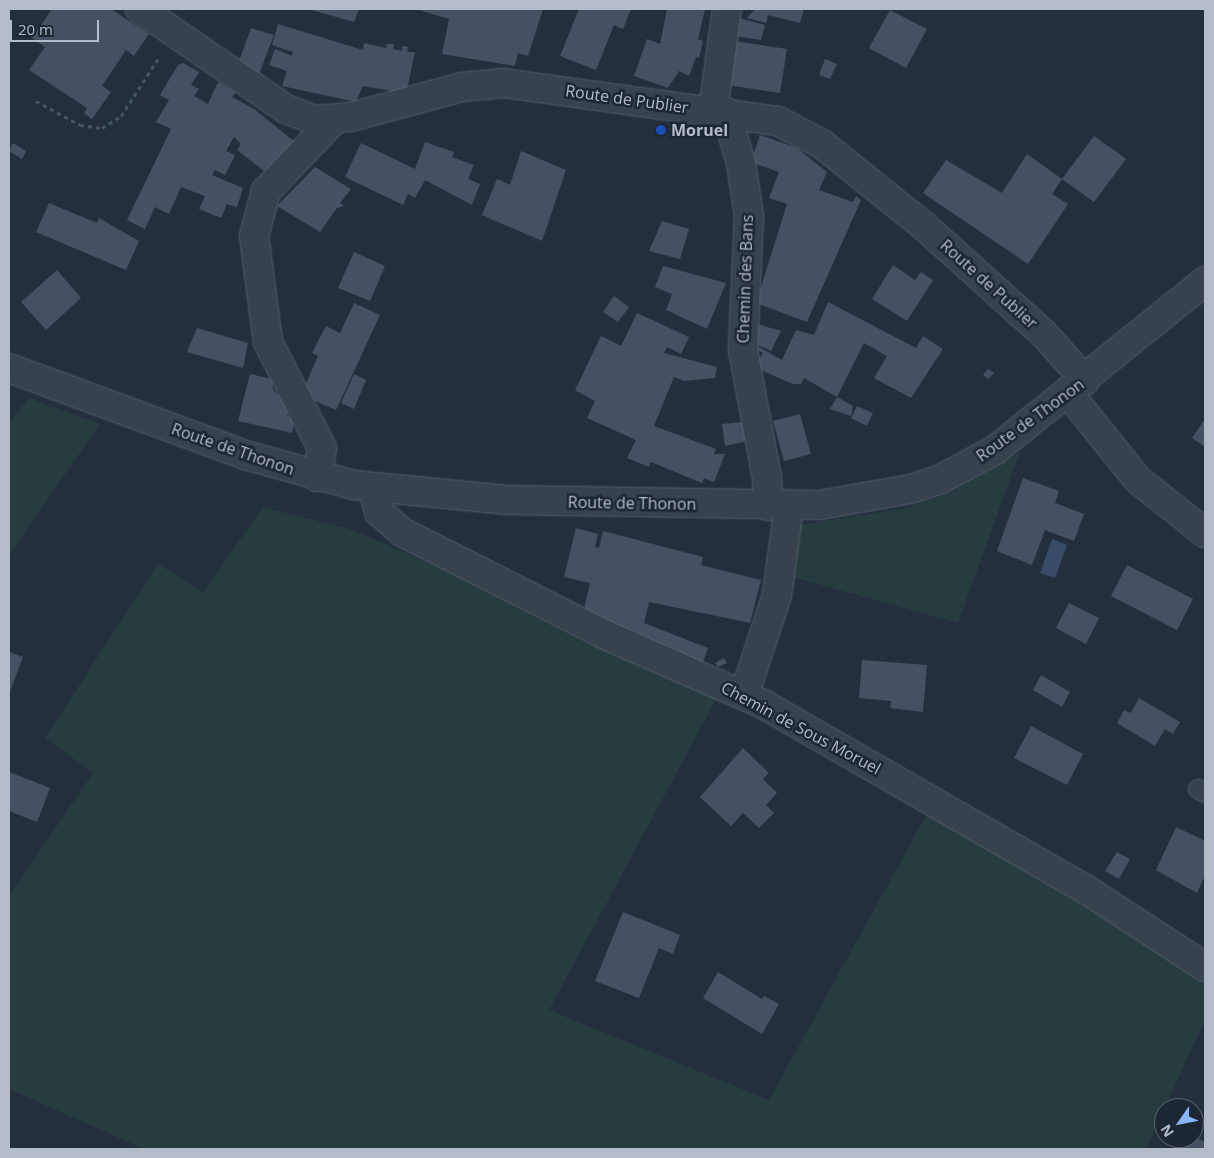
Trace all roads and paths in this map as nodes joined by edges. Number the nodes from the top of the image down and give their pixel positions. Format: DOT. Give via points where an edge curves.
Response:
graph roads {
  1 [pos="140,9"];
  2 [pos="727,9"];
  3 [pos="176,33"];
  4 [pos="36,100"];
  5 [pos="719,112"];
  6 [pos="333,121"];
  7 [pos="1205,281"];
  8 [pos="9,368"];
  9 [pos="1077,387"];
  10 [pos="317,477"];
  11 [pos="373,488"];
  12 [pos="779,506"];
  13 [pos="1205,533"];
  14 [pos="744,695"];
  15 [pos="1205,967"];
  1 -- 3 [label="street, Route de Publier"];
  2 -- 5 [label="street, Chemin des Bans"];
  3 -- 4 [label="path" via="121,116 102,128 80,125"];
  3 -- 6 [label="street, Route de Publier" via="286,109 301,116"];
  5 -- 6 [label="street, Route de Publier" via="526,85 483,83"];
  5 -- 9 [label="street, Route de Publier" via="778,121 822,144 957,254 1044,334"];
  5 -- 12 [label="street, Chemin des Bans" via="741,163 749,216 743,350 766,472"];
  6 -- 10 [label="street" via="266,191 254,236 268,342 322,448"];
  7 -- 9 [label="street, Route de Thonon"];
  8 -- 10 [label="street, Route de Thonon" via="245,455"];
  9 -- 12 [label="street, Route de Thonon" via="995,450 941,479 881,497"];
  9 -- 13 [label="street, Route de Publier" via="1137,479"];
  10 -- 11 [label="street, Route de Thonon"];
  11 -- 12 [label="street, Route de Thonon" via="507,500"];
  11 -- 14 [label="street, Chemin de Sous Moruel" via="376,504 385,518 419,542 608,636"];
  12 -- 14 [label="street, Chemin des Bans" via="777,594"];
  14 -- 15 [label="street, Chemin de Sous Moruel" via="944,805 1098,897"];
}
